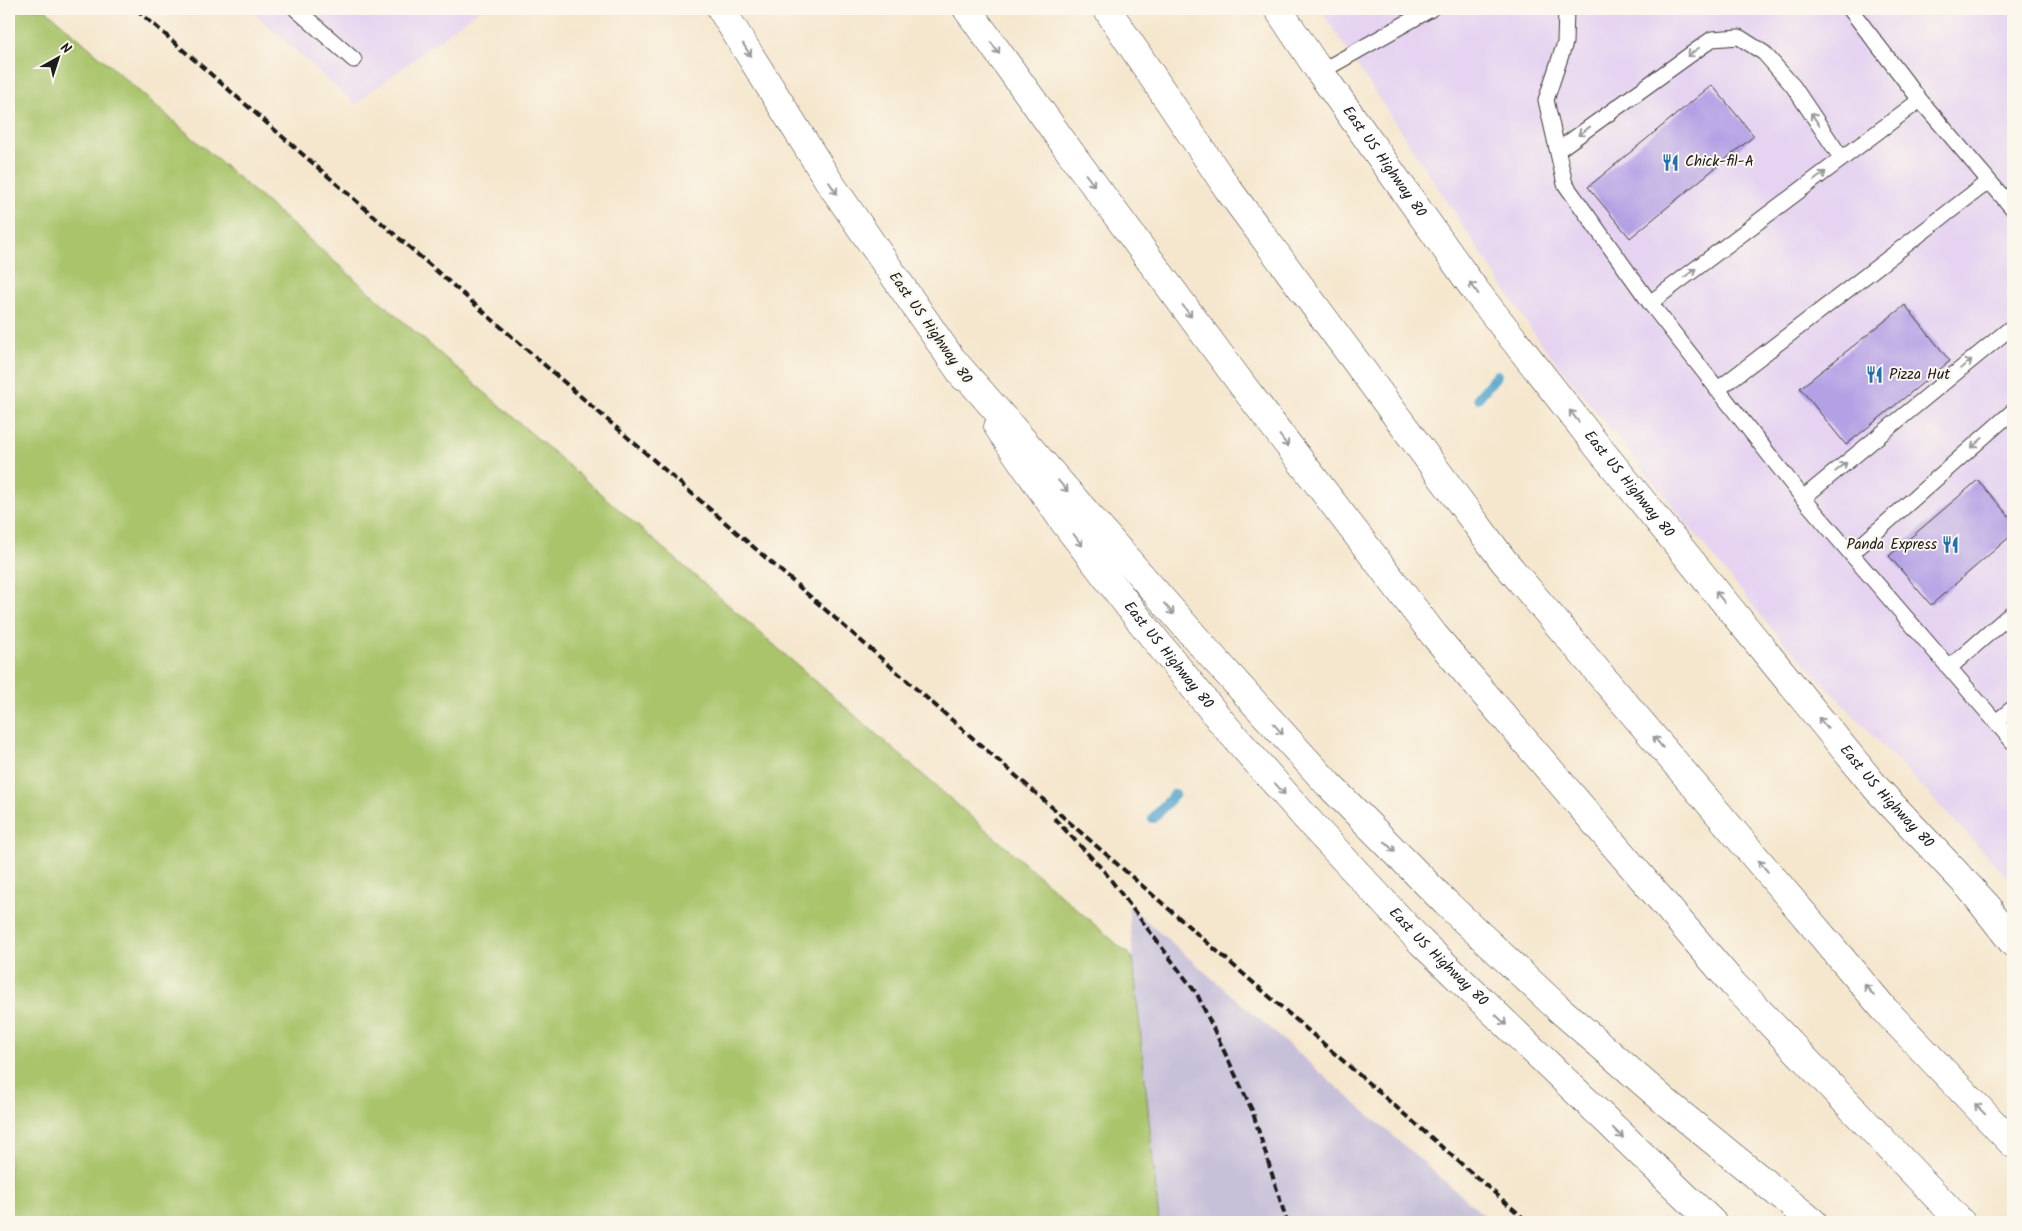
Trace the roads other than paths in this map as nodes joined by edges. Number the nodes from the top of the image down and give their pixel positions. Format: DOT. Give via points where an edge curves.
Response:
graph roads {
  1 [pos="296,9"];
  2 [pos="721,9"];
  3 [pos="967,9"];
  4 [pos="1107,9"];
  5 [pos="1278,9"];
  6 [pos="1431,9"];
  7 [pos="1566,9"];
  8 [pos="1850,9"];
  9 [pos="354,60"];
  10 [pos="1320,72"];
  11 [pos="1920,100"];
  12 [pos="1558,150"];
  13 [pos="1842,159"];
  14 [pos="1989,181"];
  15 [pos="2013,209"];
  16 [pos="1650,302"];
  17 [pos="2013,326"];
  18 [pos="950,357"];
  19 [pos="1718,390"];
  20 [pos="2013,411"];
  21 [pos="1803,498"];
  22 [pos="1851,554"];
  23 [pos="2013,612"];
  24 [pos="1949,668"];
  25 [pos="2013,708"];
  26 [pos="1996,722"];
  27 [pos="2013,742"];
  28 [pos="1972,889"];
  29 [pos="2013,934"];
  30 [pos="2013,943"];
  31 [pos="2013,1144"];
  32 [pos="1712,1222"];
  33 [pos="1813,1222"];
  34 [pos="1961,1222"];
  1 -- 9 [label="lane"];
  2 -- 18 [label="main road, East US Highway 80, one-way" via="830,183"];
  3 -- 34 [label="main road, one-way" via="1237,378 1434,635 1734,985"];
  31 -- 4 [label="main road, one-way" via="1885,1010 1503,560 1228,189"];
  5 -- 10 [label="main road, East US Highway 80"];
  6 -- 10 [label="lane"];
  7 -- 12 [label="lane" via="1565,43 1546,100"];
  8 -- 11 [label="lane"];
  28 -- 10 [label="main road, East US Highway 80, one-way" via="1877,790 1598,447 1475,290"];
  11 -- 13 [label="lane"];
  11 -- 14 [label="lane"];
  13 -- 12 [label="lane, one-way" via="1794,86 1764,53 1739,37 1712,39"];
  12 -- 16 [label="lane" via="1565,184"];
  16 -- 13 [label="lane, one-way"];
  14 -- 15 [label="lane"];
  14 -- 19 [label="lane"];
  16 -- 19 [label="lane"];
  21 -- 17 [label="lane, one-way"];
  18 -- 32 [label="main road, East US Highway 80, one-way" via="1064,522 1225,726 1421,942"];
  18 -- 33 [label="main road, one-way" via="1221,667 1328,784 1446,903 1601,1046"];
  19 -- 21 [label="lane"];
  20 -- 22 [label="lane, one-way"];
  21 -- 22 [label="lane"];
  22 -- 24 [label="lane"];
  23 -- 24 [label="lane"];
  24 -- 26 [label="lane"];
  25 -- 26 [label="lane"];
  26 -- 27 [label="lane"];
  28 -- 29 [label="main road, East US Highway 80"];
  28 -- 30 [label="main road"];
}
